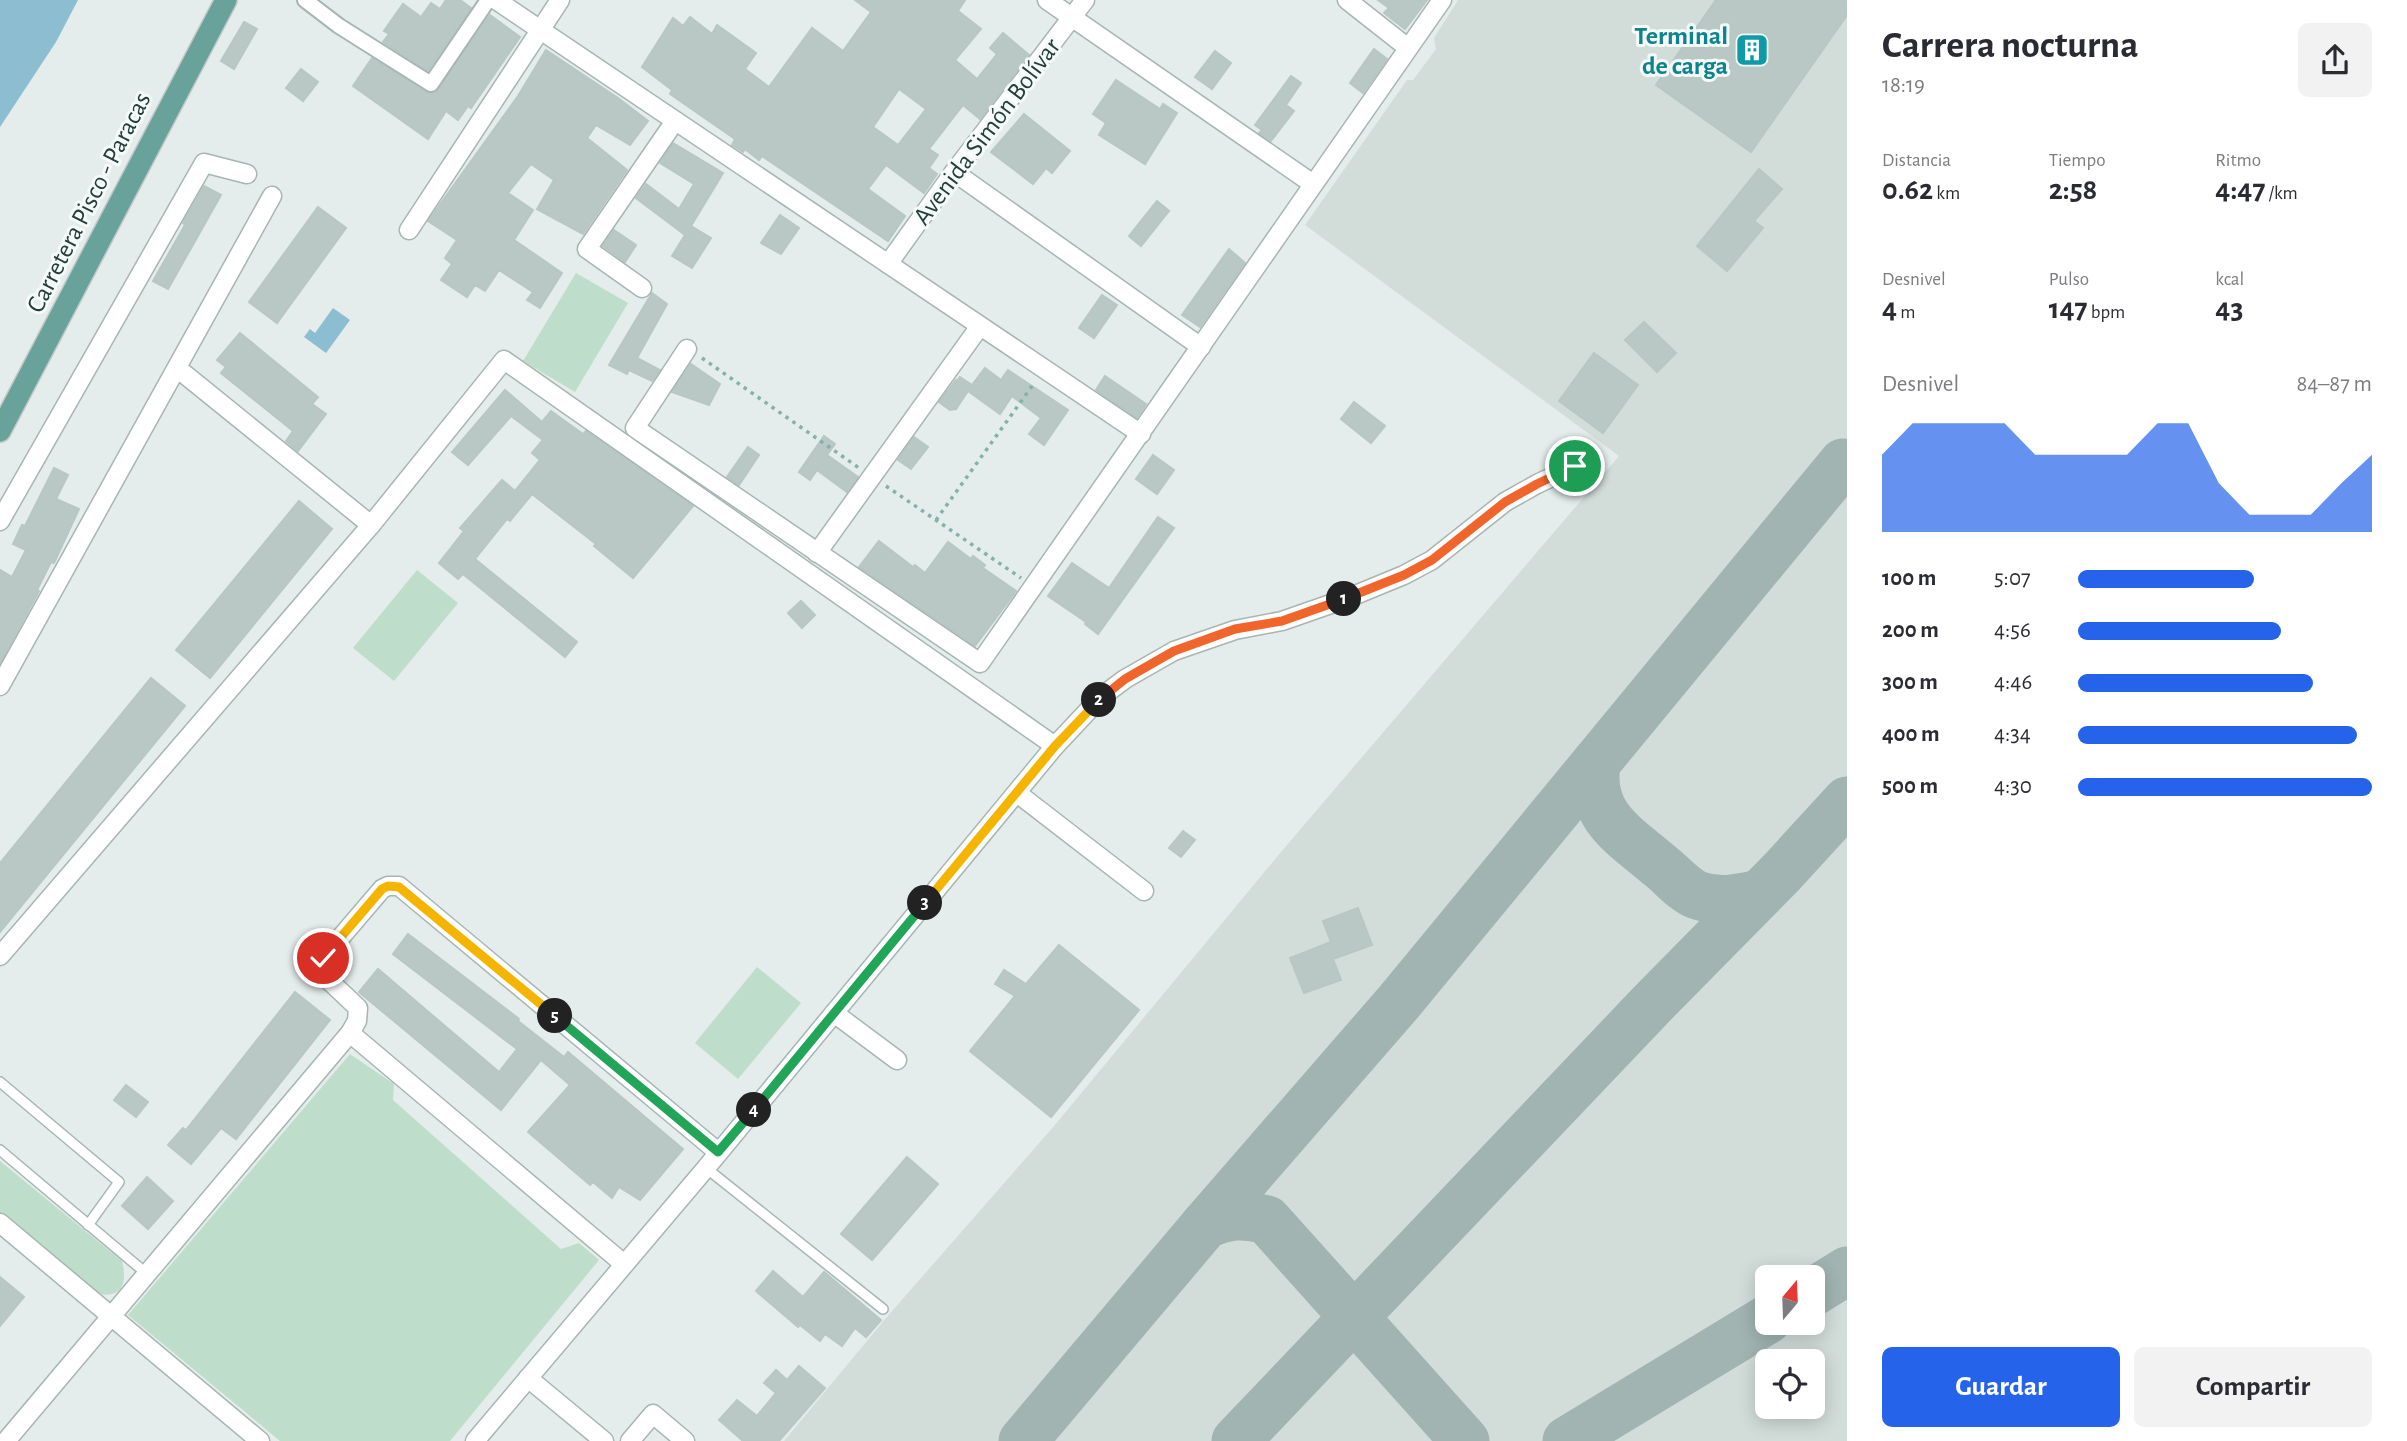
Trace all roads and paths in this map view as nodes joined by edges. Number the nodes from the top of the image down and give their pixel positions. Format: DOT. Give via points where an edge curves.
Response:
graph roads {
  1 [pos="226,0"];
  2 [pos="305,0"];
  3 [pos="488,0"];
  4 [pos="496,0"];
  5 [pos="560,0"];
  6 [pos="1046,0"];
  7 [pos="1086,0"];
  8 [pos="1347,0"];
  9 [pos="1442,0"];
  10 [pos="1072,17"];
  11 [pos="540,30"];
  12 [pos="1408,48"];
  13 [pos="675,121"];
  14 [pos="954,172"];
  15 [pos="247,174"];
  16 [pos="1313,184"];
  17 [pos="272,196"];
  18 [pos="409,230"];
  19 [pos="888,264"];
  20 [pos="642,288"];
  21 [pos="980,326"];
  22 [pos="1201,347"];
  23 [pos="687,349"];
  24 [pos="177,369"];
  25 [pos="1045,370"];
  26 [pos="0,431"];
  27 [pos="1141,434"];
  28 [pos="1575,466"];
  29 [pos="936,520"];
  30 [pos="0,522"];
  31 [pos="371,525"];
  32 [pos="817,553"];
  33 [pos="0,686"];
  34 [pos="1055,746"];
  35 [pos="1017,793"];
  36 [pos="1144,891"];
  37 [pos="0,956"];
  38 [pos="834,1013"];
  39 [pos="350,1033"];
  40 [pos="897,1060"];
  41 [pos="0,1082"];
  42 [pos="0,1150"];
  43 [pos="718,1152"];
  44 [pos="706,1168"];
  45 [pos="0,1223"];
  46 [pos="88,1225"];
  47 [pos="624,1264"];
  48 [pos="147,1275"];
  49 [pos="883,1309"];
  50 [pos="112,1315"];
  51 [pos="528,1378"];
  52 [pos="6,1441"];
  53 [pos="260,1441"];
  54 [pos="475,1441"];
  55 [pos="604,1441"];
  56 [pos="630,1441"];
  57 [pos="685,1441"];
  1 -- 26 [label="main road, Carretera Pisco - Paracas"];
  2 -- 3 [label="street" via="431,84"];
  4 -- 11 [label="street"];
  5 -- 11 [label="street"];
  6 -- 10 [label="street"];
  7 -- 10 [label="street, Avenida Simón Bolívar"];
  8 -- 12 [label="street"];
  9 -- 12 [label="street"];
  10 -- 14 [label="street, Avenida Simón Bolívar"];
  10 -- 16 [label="street"];
  11 -- 13 [label="street"];
  11 -- 18 [label="street"];
  12 -- 16 [label="street"];
  13 -- 19 [label="street"];
  13 -- 20 [label="street" via="587,249"];
  14 -- 19 [label="street, Avenida Simón Bolívar"];
  14 -- 22 [label="street"];
  15 -- 30 [label="street" via="204,163"];
  16 -- 22 [label="street"];
  17 -- 24 [label="street"];
  19 -- 21 [label="street"];
  21 -- 25 [label="street"];
  21 -- 32 [label="street"];
  22 -- 27 [label="street"];
  23 -- 32 [label="street" via="635,428"];
  24 -- 31 [label="street"];
  24 -- 33 [label="street"];
  25 -- 27 [label="street"];
  25 -- 29 [label="path"];
  27 -- 32 [label="street" via="980,663"];
  28 -- 34 [label="street" via="1505,502 1432,560 1404,575 1282,621 1235,629 1174,651 1101,697"];
  31 -- 34 [label="street" via="504,360"];
  31 -- 37 [label="street"];
  34 -- 35 [label="street"];
  35 -- 36 [label="street"];
  35 -- 38 [label="street"];
  38 -- 40 [label="street"];
  38 -- 43 [label="street"];
  39 -- 43 [label="street" via="358,1008 318,971 323,958 382,889 399,887"];
  39 -- 47 [label="street"];
  39 -- 48 [label="street"];
  41 -- 46 [label="lane" via="119,1182"];
  42 -- 46 [label="lane"];
  43 -- 44 [label="street"];
  44 -- 47 [label="street"];
  44 -- 49 [label="lane"];
  45 -- 50 [label="street"];
  46 -- 48 [label="lane"];
  47 -- 51 [label="street"];
  48 -- 50 [label="street"];
  50 -- 52 [label="street"];
  50 -- 53 [label="street"];
  51 -- 54 [label="street"];
  51 -- 55 [label="street"];
  56 -- 57 [label="street" via="653,1414"];
}
